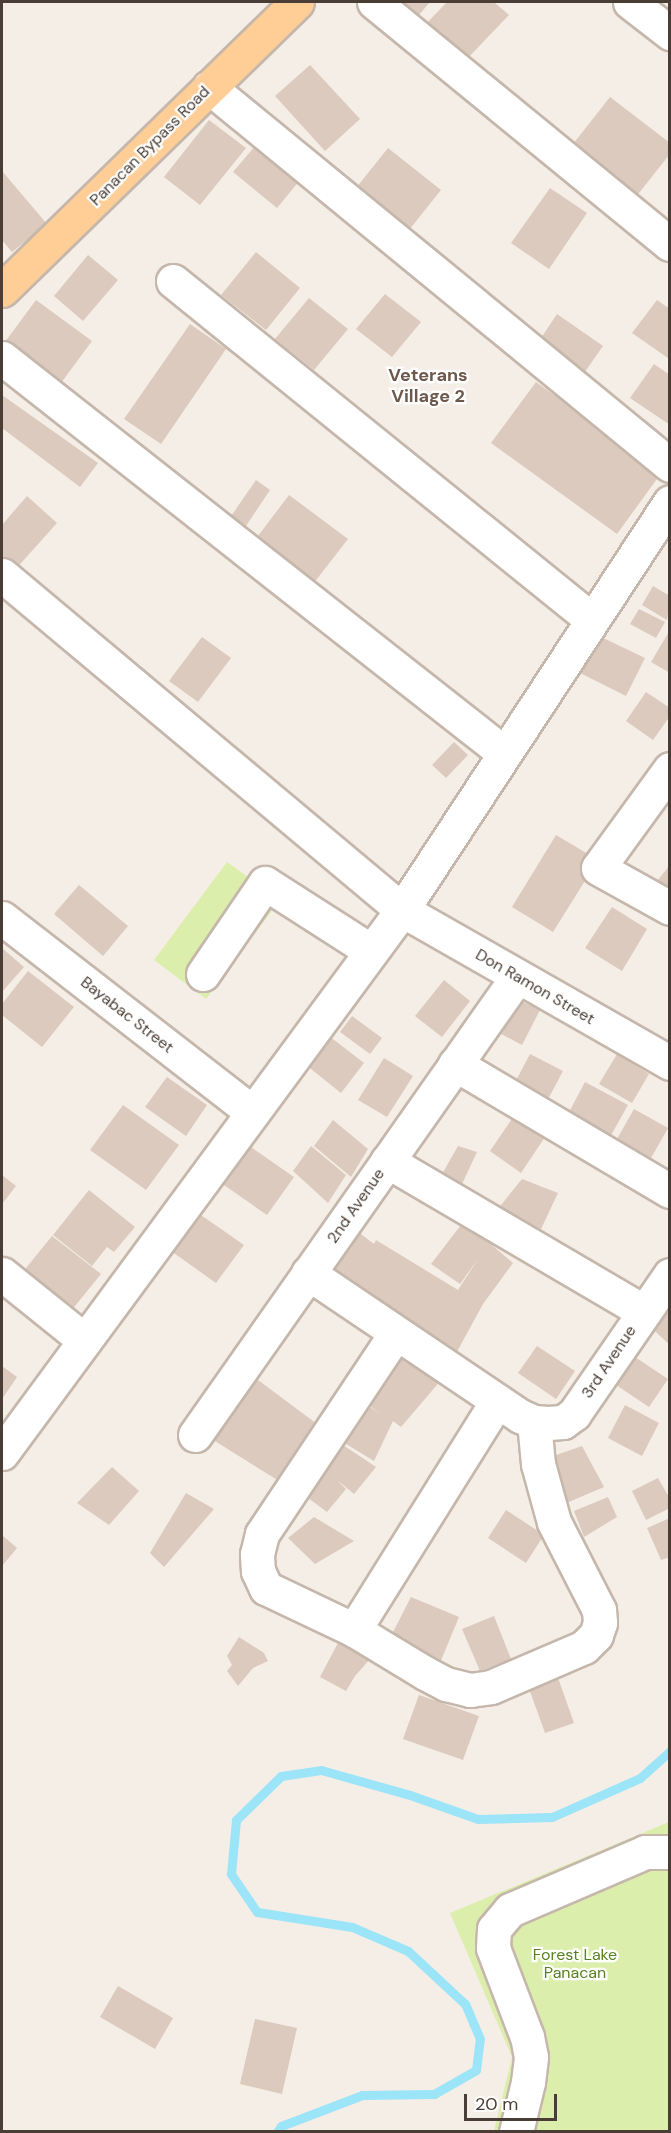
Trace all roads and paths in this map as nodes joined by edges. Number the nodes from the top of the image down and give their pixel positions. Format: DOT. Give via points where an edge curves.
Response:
graph roads {
  1 [pos="297,2"];
  2 [pos="374,2"];
  3 [pos="630,2"];
  4 [pos="669,33"];
  5 [pos="209,87"];
  6 [pos="669,244"];
  7 [pos="172,281"];
  8 [pos="2,290"];
  9 [pos="2,358"];
  10 [pos="669,465"];
  11 [pos="669,502"];
  12 [pos="2,575"];
  13 [pos="591,619"];
  14 [pos="504,753"];
  15 [pos="669,769"];
  16 [pos="669,908"];
  17 [pos="402,910"];
  18 [pos="2,918"];
  19 [pos="371,951"];
  20 [pos="203,974"];
  21 [pos="517,977"];
  22 [pos="669,1063"];
  23 [pos="455,1064"];
  24 [pos="252,1112"];
  25 [pos="387,1161"];
  26 [pos="669,1191"];
  27 [pos="308,1273"];
  28 [pos="2,1274"];
  29 [pos="669,1275"];
  30 [pos="644,1312"];
  31 [pos="396,1333"];
  32 [pos="84,1340"];
  33 [pos="497,1401"];
  34 [pos="534,1422"];
  35 [pos="195,1435"];
  36 [pos="2,1453"];
  37 [pos="354,1630"];
  38 [pos="669,1852"];
  39 [pos="516,2132"];
  1 -- 5 [label="main road, Panacan Bypass Road"];
  2 -- 6 [label="street"];
  3 -- 4 [label="street"];
  5 -- 8 [label="main road, Panacan Bypass Road"];
  5 -- 10 [label="street"];
  7 -- 13 [label="street"];
  9 -- 14 [label="street"];
  11 -- 13 [label="street"];
  12 -- 17 [label="street, Don Ramon Street"];
  13 -- 14 [label="street"];
  14 -- 17 [label="street"];
  15 -- 16 [label="street" via="598,868"];
  17 -- 19 [label="street"];
  17 -- 21 [label="street, Don Ramon Street"];
  18 -- 24 [label="street, Bayabac Street"];
  19 -- 20 [label="street" via="265,883"];
  19 -- 24 [label="street"];
  21 -- 22 [label="street, Don Ramon Street"];
  21 -- 23 [label="street, 2nd Avenue"];
  23 -- 25 [label="street, 2nd Avenue"];
  23 -- 26 [label="street"];
  24 -- 32 [label="street"];
  25 -- 27 [label="street, 2nd Avenue"];
  25 -- 30 [label="street"];
  27 -- 31 [label="street"];
  27 -- 35 [label="street, 2nd Avenue"];
  28 -- 32 [label="street"];
  29 -- 30 [label="street, 3rd Avenue"];
  30 -- 34 [label="street, 3rd Avenue" via="574,1414 563,1422"];
  31 -- 33 [label="street"];
  31 -- 37 [label="street" via="262,1534 257,1554 258,1571 266,1588"];
  32 -- 36 [label="street"];
  33 -- 34 [label="street"];
  33 -- 37 [label="street"];
  34 -- 37 [label="street" via="538,1464 554,1522 599,1610 600,1623 591,1642 491,1688 470,1690 446,1684"];
  38 -- 39 [label="street" via="645,1852 510,1910 494,1929 493,1948 531,2057"];
}
